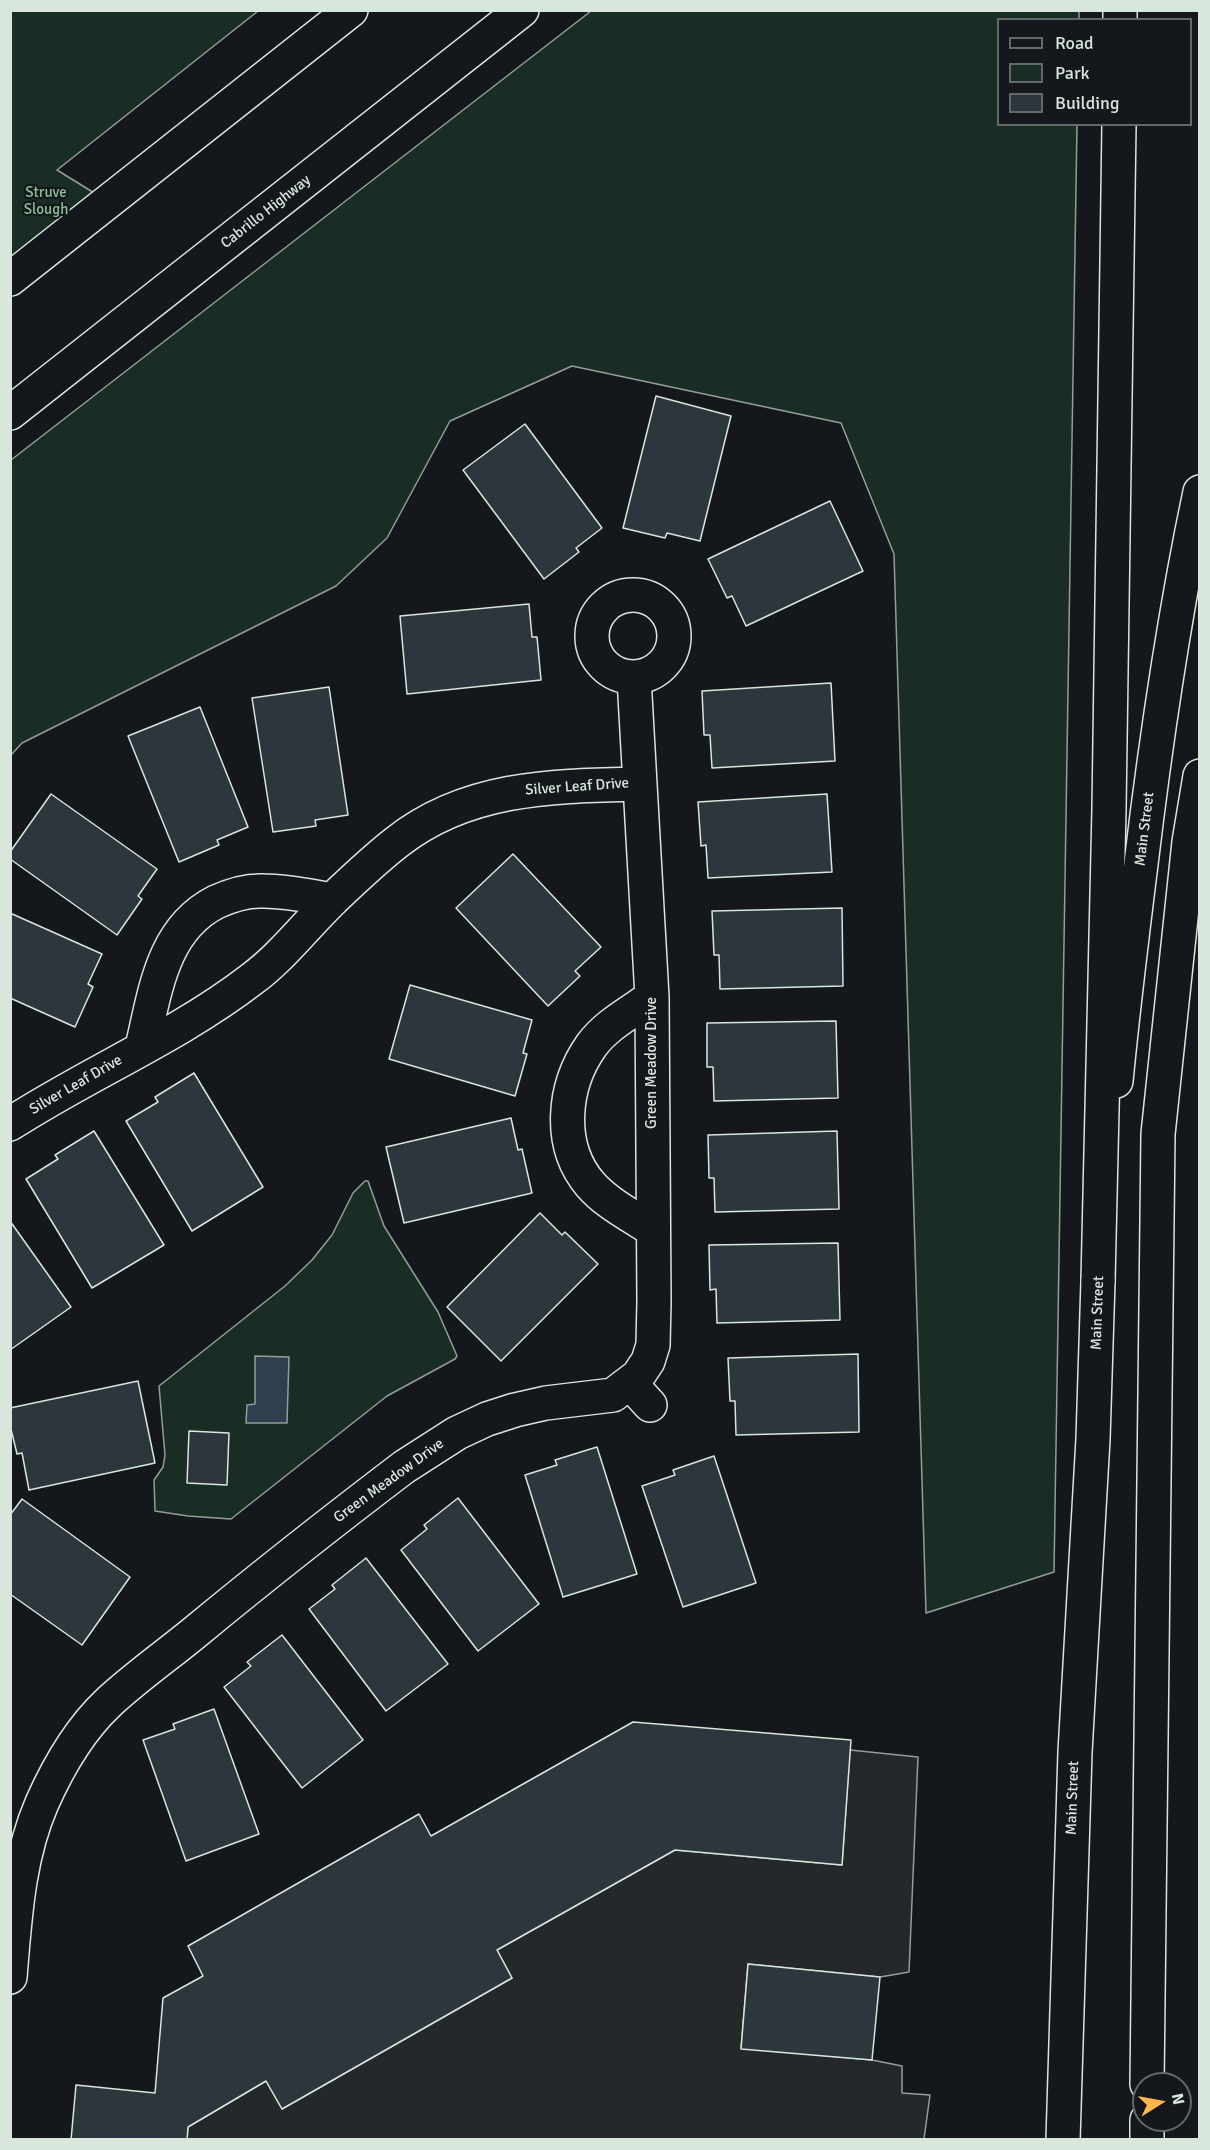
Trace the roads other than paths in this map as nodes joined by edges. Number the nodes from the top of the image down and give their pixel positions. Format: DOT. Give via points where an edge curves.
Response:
graph roads {
  1 [pos="351,10"];
  2 [pos="522,10"];
  3 [pos="1119,126"];
  4 [pos="10,279"];
  5 [pos="10,414"];
  6 [pos="1200,492"];
  7 [pos="634,678"];
  8 [pos="1200,776"];
  9 [pos="640,784"];
  10 [pos="332,900"];
  11 [pos="652,997"];
  12 [pos="141,1047"];
  13 [pos="10,1124"];
  14 [pos="653,1230"];
  15 [pos="1098,1281"];
  16 [pos="10,1977"];
  17 [pos="1147,2072"];
  18 [pos="1063,2139"];
  1 -- 4 [label="main road"];
  2 -- 5 [label="main road, Cabrillo Highway"];
  3 -- 15 [label="main road" via="1110,809"];
  6 -- 15 [label="main road, Main Street" via="1174,623 1148,807 1121,1033"];
  7 -- 9 [label="main road, Green Meadow Drive"];
  8 -- 17 [label="main road" via="1189,842 1158,1134"];
  9 -- 10 [label="main road, Silver Leaf Drive" via="553,786 457,808 398,842"];
  9 -- 11 [label="main road, Green Meadow Drive"];
  10 -- 12 [label="main road, Silver Leaf Drive" via="274,962 251,980"];
  10 -- 12 [label="main road" via="285,891 244,892 195,916 169,950"];
  11 -- 14 [label="main road, Green Meadow Drive"];
  11 -- 14 [label="main road" via="608,1028 592,1046 570,1090 567,1115 577,1163 590,1184"];
  12 -- 13 [label="main road, Silver Leaf Drive"];
  14 -- 16 [label="main road, Green Meadow Drive" via="653,1345 638,1376 640,1394 546,1403 516,1410 477,1424 431,1448 229,1603 108,1703 55,1775 27,1844"];
  15 -- 18 [label="main road, Main Street" via="1094,1439 1075,1752"];
}
